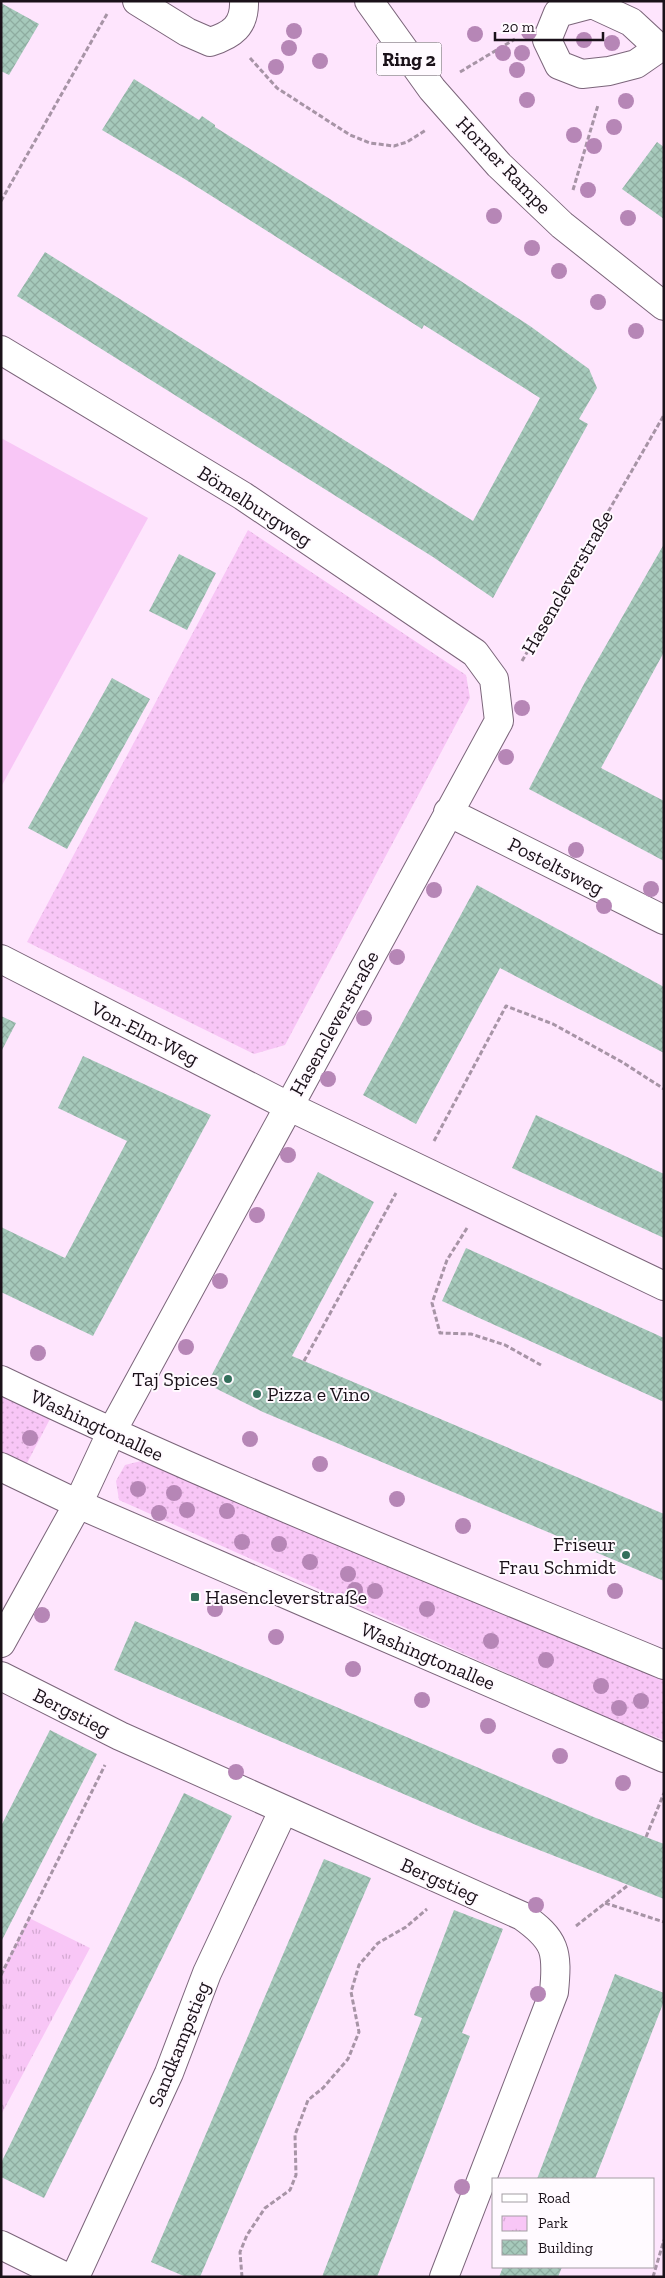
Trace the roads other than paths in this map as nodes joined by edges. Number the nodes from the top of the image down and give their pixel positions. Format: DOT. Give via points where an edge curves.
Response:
graph roads {
  1 [pos="138,1"];
  2 [pos="244,1"];
  3 [pos="369,1"];
  4 [pos="552,7"];
  5 [pos="662,48"];
  6 [pos="664,306"];
  7 [pos="1,350"];
  8 [pos="494,679"];
  9 [pos="448,812"];
  10 [pos="664,920"];
  11 [pos="1,959"];
  12 [pos="288,1106"];
  13 [pos="664,1286"];
  14 [pos="1,1380"];
  15 [pos="112,1433"];
  16 [pos="1,1467"];
  17 [pos="78,1504"];
  18 [pos="1,1643"];
  19 [pos="664,1665"];
  20 [pos="1,1676"];
  21 [pos="664,1758"];
  22 [pos="283,1811"];
  23 [pos="1,2245"];
  24 [pos="66,2277"];
  25 [pos="75,2277"];
  26 [pos="444,2277"];
  1 -- 2 [label="street" via="187,32 210,42 230,36 245,15"];
  3 -- 6 [label="street, Horner Rampe / Ring 2" via="432,89 499,165 562,225"];
  4 -- 5 [label="street" via="592,4 631,22"];
  4 -- 5 [label="street" via="547,40 559,65 582,74 636,64"];
  7 -- 8 [label="street, Bömelburgweg" via="259,507 475,653"];
  8 -- 9 [label="street, Hasencleverstraße" via="499,721"];
  9 -- 10 [label="street, Posteltsweg"];
  9 -- 12 [label="street, Hasencleverstraße"];
  11 -- 12 [label="street, Von-Elm-Weg"];
  12 -- 13 [label="street, Von-Elm-Weg"];
  12 -- 15 [label="street, Hasencleverstraße"];
  14 -- 15 [label="street, Washingtonallee"];
  15 -- 17 [label="street, Hasencleverstraße"];
  15 -- 19 [label="street, Washingtonallee"];
  16 -- 17 [label="street, Washingtonallee"];
  17 -- 18 [label="street, Hasencleverstraße"];
  17 -- 21 [label="street, Washingtonallee"];
  20 -- 22 [label="street, Bergstieg" via="120,1736"];
  22 -- 25 [label="street, Sandkampstieg" via="207,1973 169,2073"];
  22 -- 26 [label="street, Bergstieg" via="522,1916 541,1930 553,1946 557,1966 554,1992"];
  23 -- 24 [label="street"];
}
